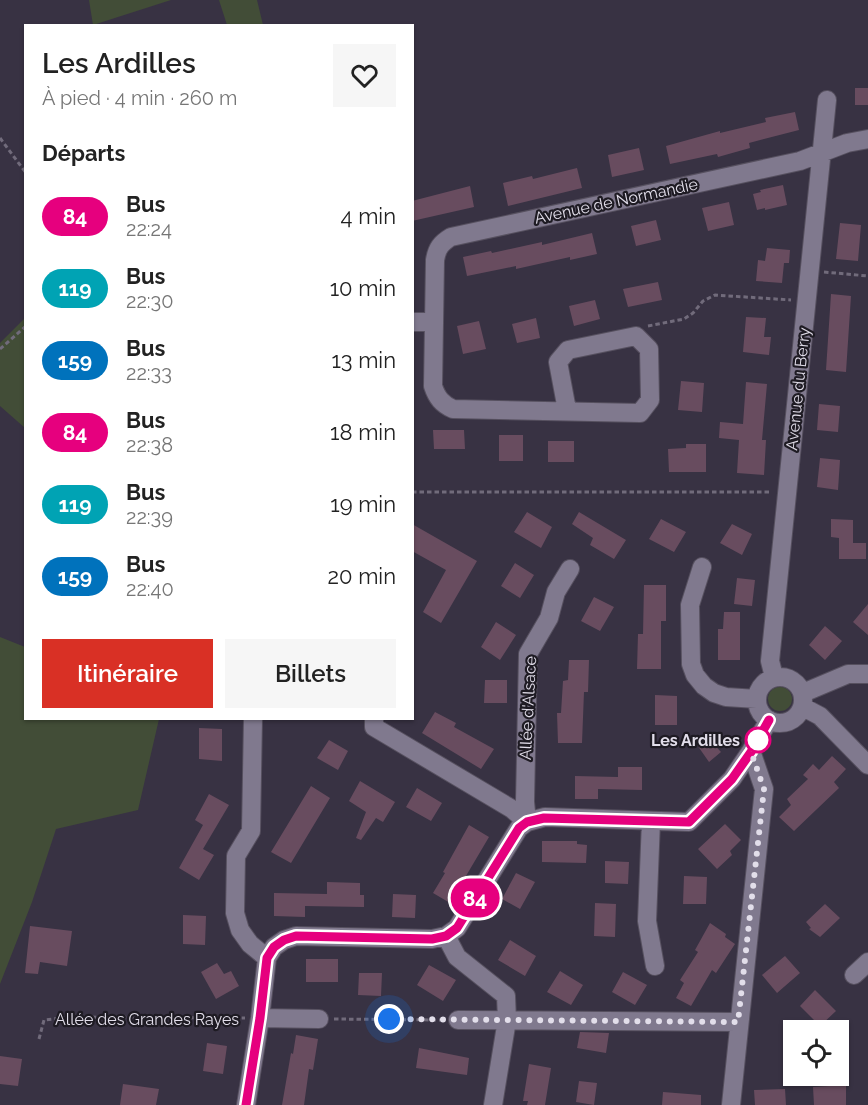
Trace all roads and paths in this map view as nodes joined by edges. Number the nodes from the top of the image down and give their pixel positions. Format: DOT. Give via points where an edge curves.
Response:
graph roads {
  1 [pos="827,100"];
  2 [pos="0,138"];
  3 [pos="868,139"];
  4 [pos="821,153"];
  5 [pos="24,170"];
  6 [pos="811,270"];
  7 [pos="868,276"];
  8 [pos="807,302"];
  9 [pos="414,322"];
  10 [pos="434,322"];
  11 [pos="24,328"];
  12 [pos="636,336"];
  13 [pos="0,349"];
  14 [pos="567,410"];
  15 [pos="414,492"];
  16 [pos="787,492"];
  17 [pos="702,567"];
  18 [pos="570,569"];
  19 [pos="868,674"];
  20 [pos="774,677"];
  21 [pos="757,699"];
  22 [pos="803,700"];
  23 [pos="253,720"];
  24 [pos="374,720"];
  25 [pos="769,720"];
  26 [pos="751,752"];
  27 [pos="868,765"];
  28 [pos="651,821"];
  29 [pos="527,822"];
  30 [pos="446,936"];
  31 [pos="267,958"];
  32 [pos="868,962"];
  33 [pos="655,966"];
  34 [pos="854,975"];
  35 [pos="260,1018"];
  36 [pos="319,1019"];
  37 [pos="458,1020"];
  38 [pos="507,1020"];
  39 [pos="738,1022"];
  40 [pos="39,1039"];
  41 [pos="246,1105"];
  42 [pos="493,1105"];
  43 [pos="731,1105"];
  1 -- 4 [label="street, Avenue du Berry"];
  2 -- 5 [label="path"];
  3 -- 4 [label="street, Avenue de Normandie"];
  4 -- 6 [label="street, Avenue du Berry"];
  4 -- 10 [label="street, Avenue de Normandie" via="800,161 451,237 436,251"];
  6 -- 7 [label="path"];
  6 -- 8 [label="street, Avenue du Berry"];
  8 -- 12 [label="path" via="715,295 684,319 647,326"];
  8 -- 16 [label="street, Avenue du Berry"];
  9 -- 10 [label="street"];
  10 -- 14 [label="street, Avenue de Normandie" via="433,386 444,405 453,409"];
  11 -- 13 [label="path"];
  12 -- 14 [label="street" via="568,350 558,362"];
  12 -- 14 [label="street" via="649,350 651,400 640,413"];
  15 -- 16 [label="path"];
  16 -- 20 [label="street, Avenue du Berry" via="770,661"];
  17 -- 21 [label="street" via="690,605 691,664 695,675 714,693"];
  18 -- 29 [label="street, Allée d'Alsace" via="528,654"];
  19 -- 22 [label="street" via="848,674"];
  20 -- 21 [label="street" via="762,685"];
  20 -- 22 [label="street" via="795,681"];
  21 -- 25 [label="street" via="760,711"];
  22 -- 25 [label="street" via="795,718 776,723"];
  22 -- 27 [label="street"];
  23 -- 31 [label="street" via="251,831 236,856 235,912 240,930"];
  24 -- 29 [label="street" via="374,727 512,809"];
  25 -- 26 [label="street"];
  26 -- 28 [label="street" via="732,779 689,822"];
  26 -- 39 [label="street" via="764,789"];
  28 -- 29 [label="street" via="544,818"];
  28 -- 33 [label="street" via="647,921"];
  29 -- 30 [label="street" via="513,836 457,928"];
  30 -- 31 [label="street" via="296,936 274,947"];
  30 -- 38 [label="street" via="457,957 506,996"];
  31 -- 35 [label="street"];
  32 -- 34 [label="street"];
  35 -- 36 [label="street, Allée des Grandes Rayes"];
  35 -- 40 [label="path, Allée des Grandes Rayes" via="70,1017 44,1020"];
  35 -- 41 [label="street"];
  36 -- 37 [label="path"];
  37 -- 38 [label="street"];
  38 -- 39 [label="street"];
  38 -- 42 [label="street"];
  39 -- 43 [label="street"];
}
